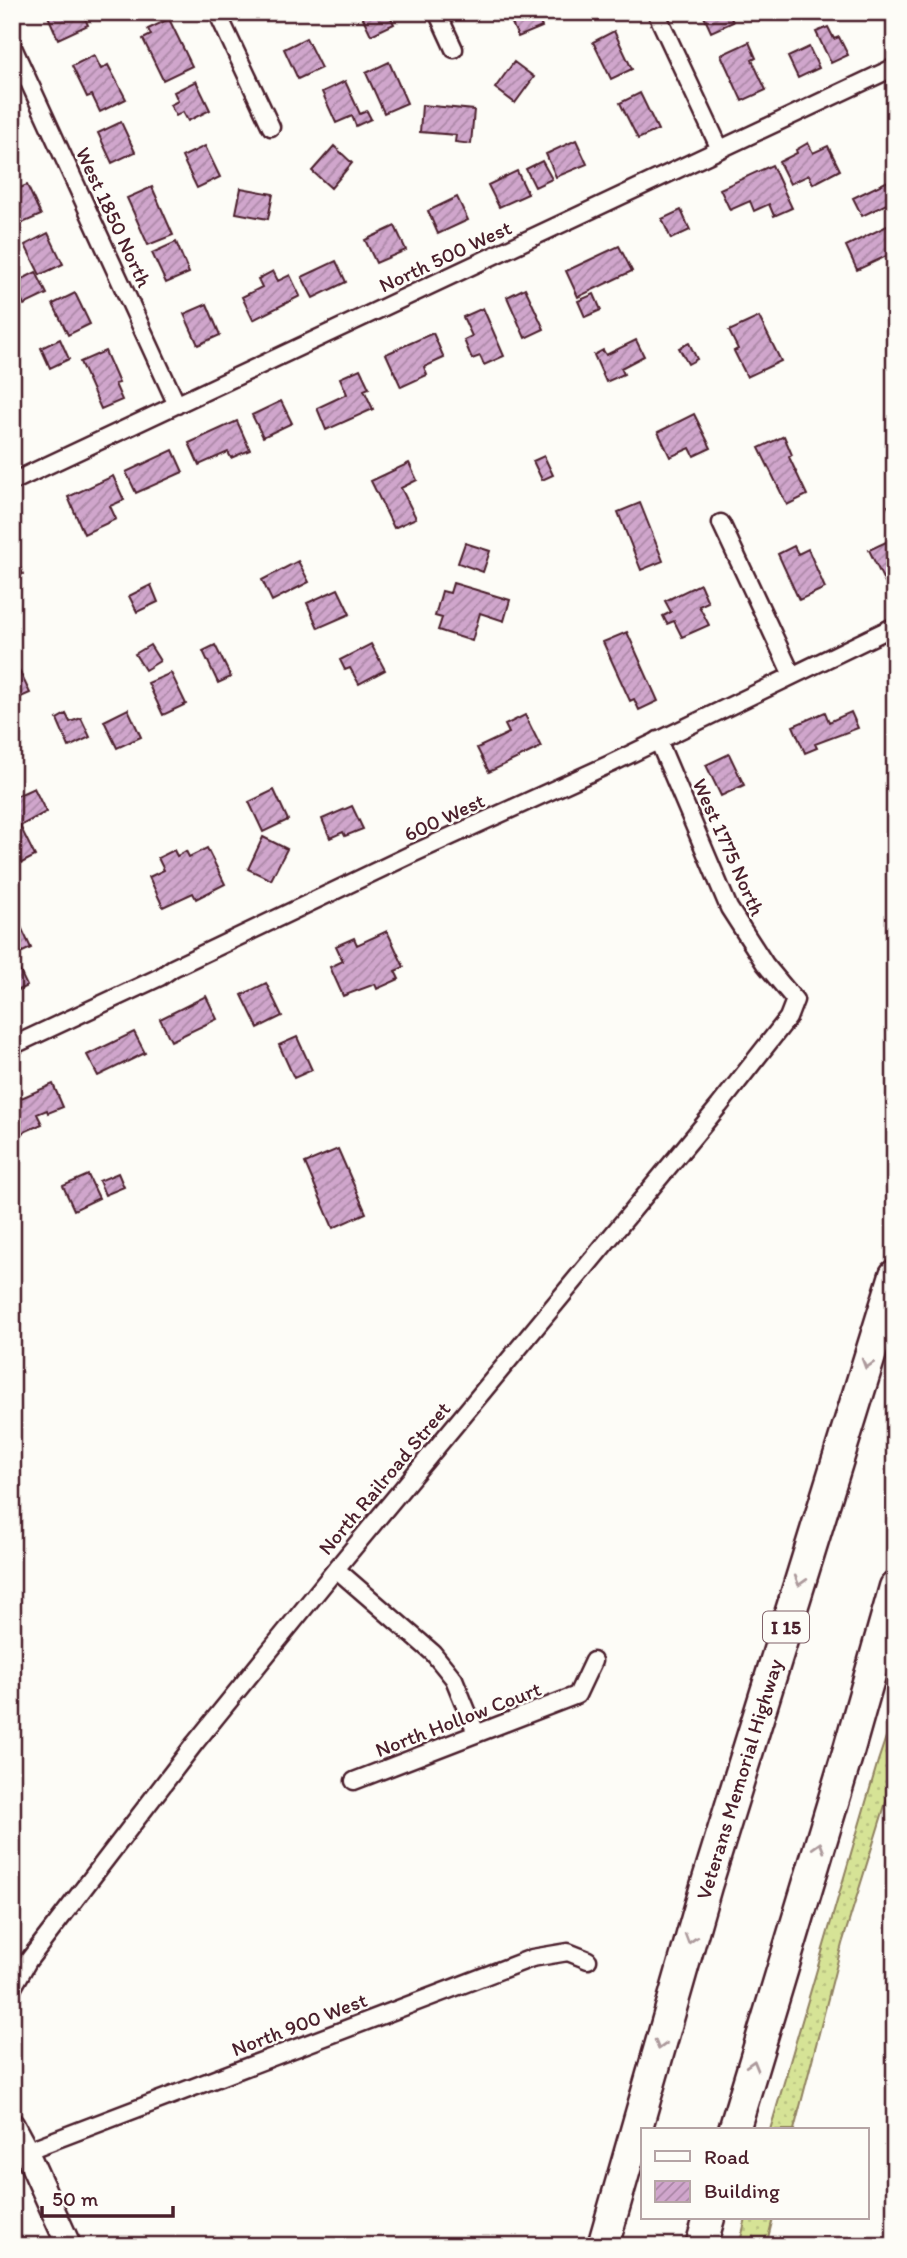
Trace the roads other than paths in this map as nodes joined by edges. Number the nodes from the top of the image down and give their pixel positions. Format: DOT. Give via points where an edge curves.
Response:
graph roads {
  1 [pos="217,12"];
  2 [pos="437,12"];
  3 [pos="656,12"];
  4 [pos="12,46"];
  5 [pos="454,49"];
  6 [pos="895,67"];
  7 [pos="271,127"];
  8 [pos="720,149"];
  9 [pos="177,405"];
  10 [pos="12,482"];
  11 [pos="721,523"];
  12 [pos="895,626"];
  13 [pos="792,675"];
  14 [pos="658,740"];
  15 [pos="794,1000"];
  16 [pos="12,1046"];
  17 [pos="895,1275"];
  18 [pos="336,1569"];
  19 [pos="895,1587"];
  20 [pos="593,1661"];
  21 [pos="476,1733"];
  22 [pos="354,1781"];
  23 [pos="588,1960"];
  24 [pos="12,1989"];
  25 [pos="12,2125"];
  26 [pos="735,2128"];
  27 [pos="26,2151"];
  28 [pos="708,2220"];
  29 [pos="69,2246"];
  30 [pos="604,2246"];
  31 [pos="701,2246"];
  1 -- 7 [label="street"];
  2 -- 5 [label="street"];
  3 -- 8 [label="street"];
  4 -- 9 [label="street, West 1850 North"];
  6 -- 8 [label="street, North 500 West"];
  8 -- 9 [label="street, North 500 West"];
  9 -- 10 [label="street, North 500 West"];
  11 -- 13 [label="street"];
  12 -- 13 [label="street, 600 West"];
  13 -- 14 [label="street, 600 West"];
  14 -- 15 [label="street, West 1775 North" via="729,908"];
  14 -- 16 [label="street, 600 West"];
  15 -- 18 [label="street, North Railroad Street" via="788,1018 719,1106"];
  17 -- 30 [label="highway, Veterans Memorial Highway / I 15, one-way" via="702,1899"];
  18 -- 21 [label="street" via="433,1654 454,1679"];
  18 -- 24 [label="street, North Railroad Street" via="195,1743"];
  26 -- 19 [label="highway, one-way"];
  20 -- 21 [label="street, North Hollow Court" via="577,1695"];
  21 -- 22 [label="street, North Hollow Court"];
  23 -- 27 [label="street, North 900 West" via="568,1952 532,1958"];
  25 -- 27 [label="street"];
  27 -- 29 [label="street"];
  28 -- 31 [label="highway"];
}
